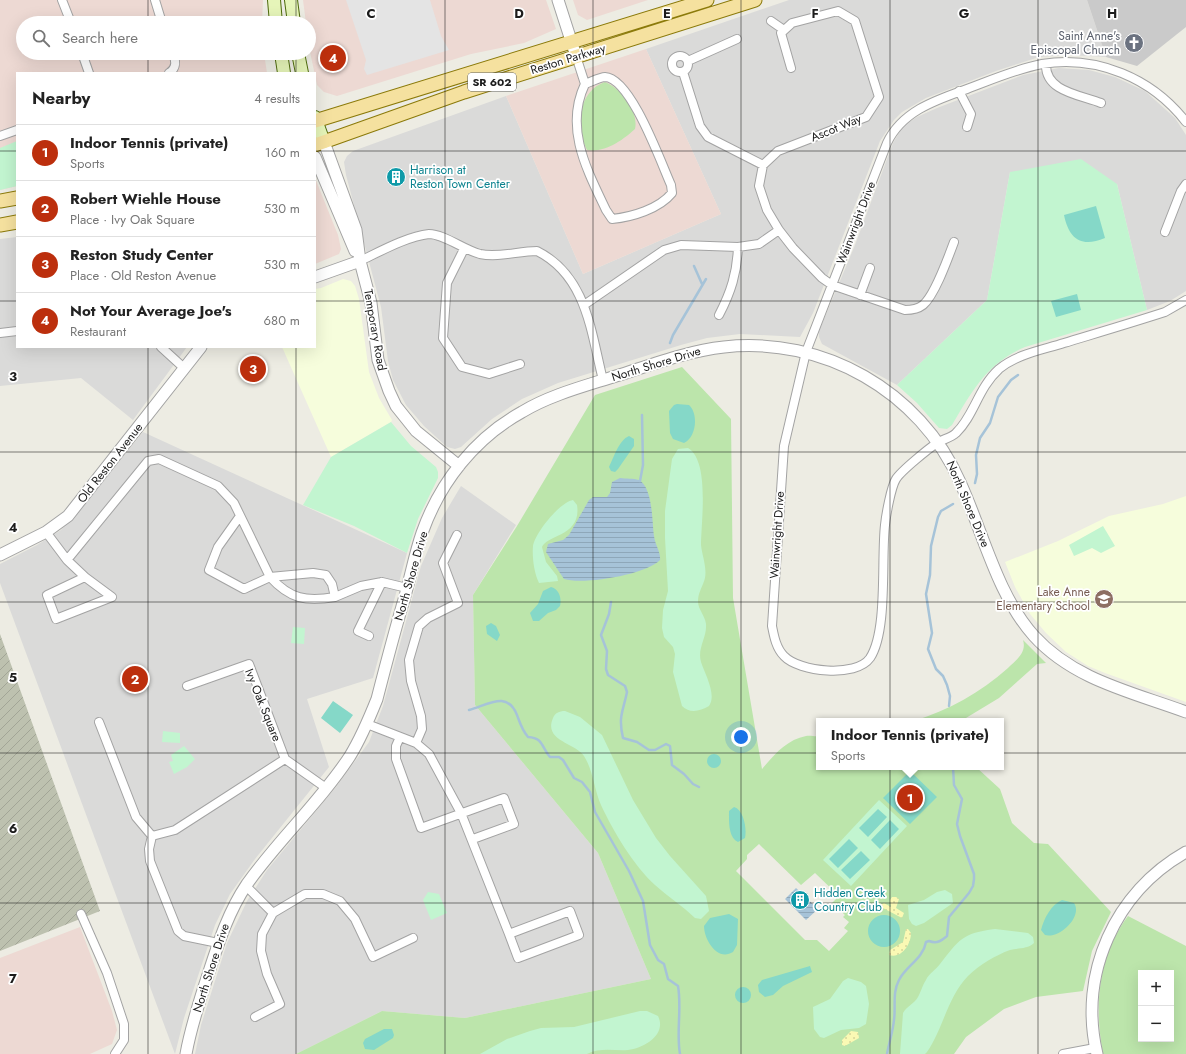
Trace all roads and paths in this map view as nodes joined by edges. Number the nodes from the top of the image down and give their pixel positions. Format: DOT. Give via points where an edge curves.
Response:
graph roads {
  1 [pos="62,0"];
  2 [pos="155,0"];
  3 [pos="274,0"];
  4 [pos="291,0"];
  5 [pos="558,0"];
  6 [pos="707,0"];
  7 [pos="755,0"];
  8 [pos="68,16"];
  9 [pos="160,16"];
  10 [pos="275,16"];
  11 [pos="293,16"];
  12 [pos="771,21"];
  13 [pos="784,30"];
  14 [pos="737,39"];
  15 [pos="572,42"];
  16 [pos="576,56"];
  17 [pos="84,60"];
  18 [pos="174,60"];
  19 [pos="281,60"];
  20 [pos="299,60"];
  21 [pos="688,61"];
  22 [pos="1046,64"];
  23 [pos="790,68"];
  24 [pos="89,72"];
  25 [pos="170,72"];
  26 [pos="284,72"];
  27 [pos="302,72"];
  28 [pos="683,72"];
  29 [pos="585,84"];
  30 [pos="959,92"];
  31 [pos="1101,103"];
  32 [pos="316,119"];
  33 [pos="1186,122"];
  34 [pos="316,124"];
  35 [pos="967,127"];
  36 [pos="16,130"];
  37 [pos="0,136"];
  38 [pos="320,144"];
  39 [pos="316,159"];
  40 [pos="763,165"];
  41 [pos="1186,184"];
  42 [pos="16,198"];
  43 [pos="0,201"];
  44 [pos="16,222"];
  45 [pos="0,225"];
  46 [pos="779,230"];
  47 [pos="1165,232"];
  48 [pos="954,242"];
  49 [pos="738,247"];
  50 [pos="464,249"];
  51 [pos="360,261"];
  52 [pos="870,268"];
  53 [pos="316,278"];
  54 [pos="832,285"];
  55 [pos="860,294"];
  56 [pos="1186,300"];
  57 [pos="584,305"];
  58 [pos="719,315"];
  59 [pos="16,331"];
  60 [pos="0,333"];
  61 [pos="162,348"];
  62 [pos="200,348"];
  63 [pos="806,352"];
  64 [pos="520,364"];
  65 [pos="184,368"];
  66 [pos="603,380"];
  67 [pos="938,442"];
  68 [pos="459,466"];
  69 [pos="240,516"];
  70 [pos="46,532"];
  71 [pos="457,535"];
  72 [pos="0,555"];
  73 [pos="67,560"];
  74 [pos="270,577"];
  75 [pos="86,578"];
  76 [pos="382,582"];
  77 [pos="407,588"];
  78 [pos="335,597"];
  79 [pos="369,636"];
  80 [pos="187,686"];
  81 [pos="1186,712"];
  82 [pos="99,722"];
  83 [pos="367,724"];
  84 [pos="400,737"];
  85 [pos="416,744"];
  86 [pos="285,759"];
  87 [pos="326,788"];
  88 [pos="461,813"];
  89 [pos="152,836"];
  90 [pos="473,839"];
  91 [pos="1186,852"];
  92 [pos="246,886"];
  93 [pos="273,913"];
  94 [pos="81,914"];
  95 [pos="508,934"];
  96 [pos="413,938"];
  97 [pos="218,943"];
  98 [pos="255,1017"];
  99 [pos="1096,1051"];
  100 [pos="115,1054"];
  101 [pos="186,1054"];
  102 [pos="1063,1054"];
  1 -- 8 [label="street"];
  2 -- 9 [label="street"];
  3 -- 10 [label="main road"];
  4 -- 11 [label="main road"];
  5 -- 15 [label="street"];
  6 -- 15 [label="main road, Reston Parkway / SR 602"];
  7 -- 16 [label="main road, Reston Parkway / SR 602"];
  12 -- 13 [label="street"];
  13 -- 23 [label="street" via="781,33"];
  13 -- 40 [label="street, Ascot Way" via="792,23 838,11 855,21 879,97 866,117 778,151"];
  14 -- 21 [label="street"];
  15 -- 16 [label="street"];
  15 -- 32 [label="main road, Reston Parkway / SR 602"];
  16 -- 29 [label="street"];
  16 -- 38 [label="main road, Reston Parkway / SR 602" via="464,92"];
  17 -- 24 [label="street"];
  18 -- 25 [label="street"];
  19 -- 26 [label="main road"];
  20 -- 27 [label="main road"];
  21 -- 28 [label="street" via="688,66"];
  21 -- 28 [label="street" via="681,56 673,59 672,68 678,73"];
  22 -- 30 [label="street, Wainwright Drive" via="1024,68"];
  22 -- 31 [label="street" via="1051,81 1057,87"];
  22 -- 33 [label="street, Wainwright Drive" via="1093,64 1123,73 1167,100"];
  28 -- 40 [label="street" via="700,126 708,137"];
  29 -- 29 [label="street" via="578,98 578,144 599,196 612,219 626,218 666,200 672,193 671,185 635,103 618,82 605,77"];
  30 -- 35 [label="street" via="971,114"];
  30 -- 54 [label="street, Wainwright Drive" via="925,105 895,130 887,143"];
  34 -- 38 [label="main road"];
  36 -- 37 [label="street"];
  38 -- 51 [label="street, Temporary Road" via="356,230"];
  39 -- 51 [label="street, Temporary Road"];
  40 -- 46 [label="street" via="759,186 767,210"];
  41 -- 47 [label="street"];
  42 -- 43 [label="main road"];
  44 -- 45 [label="main road"];
  46 -- 49 [label="street" via="759,244"];
  46 -- 54 [label="street" via="814,272"];
  48 -- 55 [label="street" via="932,293 923,305 905,310"];
  49 -- 57 [label="street" via="681,245 664,250"];
  49 -- 58 [label="street" via="737,269 730,294"];
  50 -- 51 [label="street" via="436,235 428,234"];
  50 -- 57 [label="street" via="497,256 537,252 551,260 565,275"];
  50 -- 64 [label="street" via="447,283 443,338 462,366 489,374"];
  51 -- 53 [label="street"];
  51 -- 68 [label="street, Temporary Road" via="371,303 378,360 396,406 416,431"];
  52 -- 55 [label="street"];
  54 -- 55 [label="street"];
  54 -- 63 [label="street, Wainwright Drive"];
  56 -- 67 [label="street, Wainwright Drive" via="1165,312 1022,356 1010,362 990,378 956,433"];
  57 -- 66 [label="street"];
  59 -- 60 [label="street"];
  61 -- 65 [label="street"];
  62 -- 65 [label="street, Old Reston Avenue"];
  63 -- 66 [label="street, North Shore Drive" via="765,346 724,347 682,355"];
  63 -- 67 [label="street, North Shore Drive" via="838,362 888,391"];
  63 -- 67 [label="street, Wainwright Drive" via="784,446 779,504 772,626 784,656 797,664 828,670 859,666 870,658 878,636 885,526 896,479"];
  65 -- 70 [label="street, Old Reston Avenue" via="76,507 58,525"];
  66 -- 68 [label="street, North Shore Drive" via="521,412 487,436"];
  67 -- 81 [label="street, North Shore Drive" via="960,481 1005,593 1033,635 1060,660 1092,679"];
  68 -- 77 [label="street, North Shore Drive" via="429,515"];
  69 -- 73 [label="street" via="234,503 218,486 159,459 148,461"];
  69 -- 74 [label="street"];
  69 -- 74 [label="street" via="218,548 209,570 244,589"];
  70 -- 72 [label="street, Old Reston Avenue"];
  70 -- 73 [label="street"];
  71 -- 85 [label="street" via="443,563 458,603 428,618 419,626 409,660 411,681 421,716 422,729"];
  73 -- 75 [label="street"];
  74 -- 78 [label="street" via="282,591 299,597 318,600"];
  74 -- 78 [label="street" via="305,573 326,575 332,584"];
  75 -- 75 [label="street" via="47,595 56,619 112,597"];
  76 -- 77 [label="street"];
  76 -- 78 [label="street" via="361,586"];
  76 -- 79 [label="street" via="358,631"];
  77 -- 83 [label="street, North Shore Drive" via="377,699"];
  80 -- 86 [label="street, Ivy Oak Square" via="249,664"];
  82 -- 89 [label="street" via="136,818"];
  83 -- 84 [label="street"];
  83 -- 87 [label="street, North Shore Drive" via="350,755"];
  84 -- 85 [label="street"];
  84 -- 88 [label="street" via="396,746 396,759 422,828"];
  85 -- 88 [label="street" via="429,754"];
  86 -- 87 [label="street"];
  86 -- 89 [label="street" via="175,830"];
  87 -- 92 [label="street, North Shore Drive"];
  88 -- 90 [label="street"];
  88 -- 90 [label="street" via="504,798 514,824"];
  89 -- 97 [label="street" via="150,861 178,932 184,936"];
  90 -- 95 [label="street"];
  91 -- 99 [label="street" via="1141,886 1108,935 1100,956 1093,992 1091,1012"];
  92 -- 93 [label="street"];
  92 -- 97 [label="street, North Shore Drive" via="235,903"];
  93 -- 96 [label="street" via="305,894 323,894 340,901 355,919 373,958"];
  93 -- 98 [label="street" via="262,934 261,951 267,974 280,1004"];
  94 -- 100 [label="street" via="107,973 124,1024 124,1040"];
  95 -- 95 [label="street" via="570,911 579,935 518,958"];
  97 -- 101 [label="street, North Shore Drive"];
  99 -- 102 [label="street"];
}
